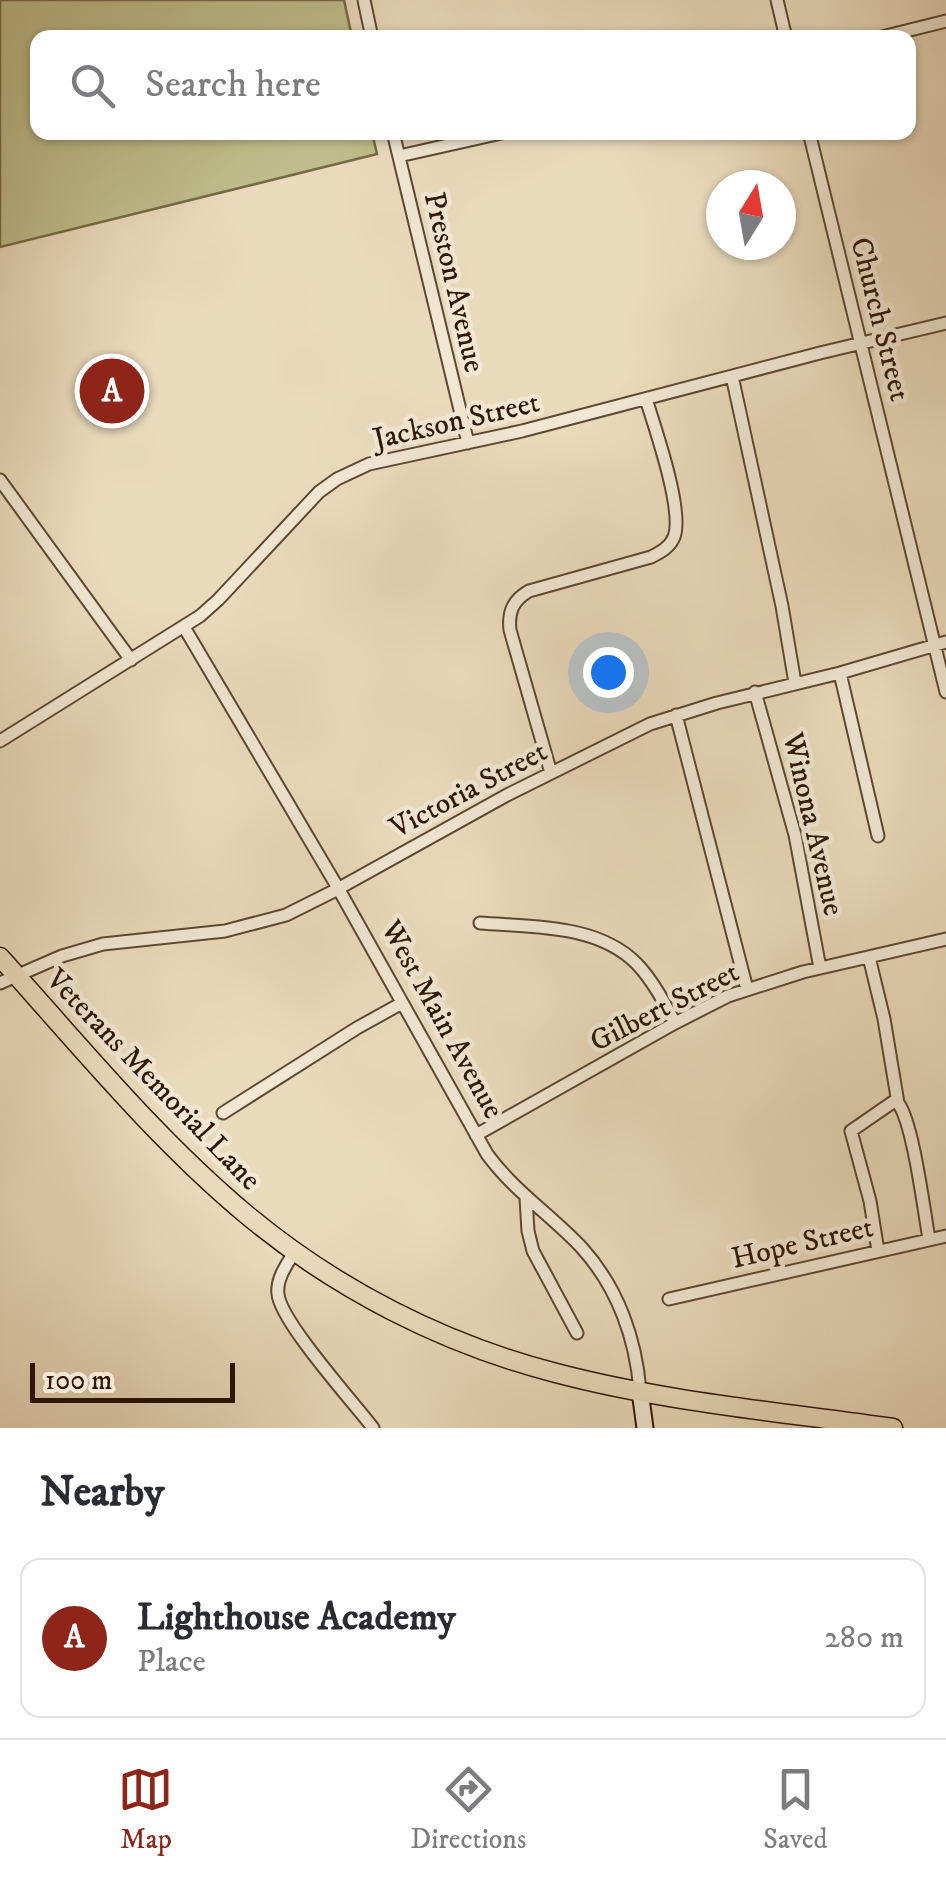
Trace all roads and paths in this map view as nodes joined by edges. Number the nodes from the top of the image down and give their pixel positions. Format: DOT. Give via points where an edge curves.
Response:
graph roads {
  1 [pos="364,0"];
  2 [pos="777,0"];
  3 [pos="946,21"];
  4 [pos="370,30"];
  5 [pos="784,30"];
  6 [pos="910,30"];
  7 [pos="396,140"];
  8 [pos="470,140"];
  9 [pos="812,140"];
  10 [pos="399,156"];
  11 [pos="946,324"];
  12 [pos="862,344"];
  13 [pos="732,376"];
  14 [pos="646,399"];
  15 [pos="468,443"];
  16 [pos="0,480"];
  17 [pos="184,627"];
  18 [pos="940,644"];
  19 [pos="131,660"];
  20 [pos="840,673"];
  21 [pos="795,683"];
  22 [pos="755,692"];
  23 [pos="946,692"];
  24 [pos="676,715"];
  25 [pos="0,741"];
  26 [pos="551,773"];
  27 [pos="878,836"];
  28 [pos="338,888"];
  29 [pos="480,923"];
  30 [pos="946,938"];
  31 [pos="0,957"];
  32 [pos="869,957"];
  33 [pos="820,968"];
  34 [pos="9,980"];
  35 [pos="747,989"];
  36 [pos="402,1003"];
  37 [pos="675,1023"];
  38 [pos="898,1103"];
  39 [pos="223,1113"];
  40 [pos="476,1135"];
  41 [pos="526,1198"];
  42 [pos="946,1236"];
  43 [pos="929,1240"];
  44 [pos="294,1251"];
  45 [pos="878,1251"];
  46 [pos="669,1299"];
  47 [pos="576,1333"];
  48 [pos="640,1391"];
  49 [pos="374,1428"];
  50 [pos="646,1428"];
  51 [pos="894,1428"];
  1 -- 4 [label="street"];
  2 -- 5 [label="street"];
  3 -- 6 [label="street"];
  7 -- 10 [label="street, Preston Avenue"];
  8 -- 10 [label="street"];
  9 -- 12 [label="street, Church Street"];
  10 -- 15 [label="street, Preston Avenue"];
  11 -- 12 [label="street, Jackson Street"];
  12 -- 13 [label="street, Jackson Street"];
  12 -- 18 [label="street, Church Street"];
  13 -- 14 [label="street, Jackson Street"];
  13 -- 21 [label="street"];
  14 -- 15 [label="street, Jackson Street"];
  14 -- 26 [label="street" via="674,505 672,542 652,557 529,591 512,606 510,630"];
  15 -- 17 [label="street, Jackson Street" via="380,461 337,478"];
  16 -- 19 [label="street"];
  17 -- 19 [label="street, Jackson Street"];
  17 -- 28 [label="street, West Main Avenue"];
  18 -- 20 [label="street, Victoria Street"];
  18 -- 23 [label="street, Church Street"];
  19 -- 25 [label="street, Jackson Street"];
  20 -- 21 [label="street, Victoria Street"];
  20 -- 27 [label="street"];
  21 -- 22 [label="street, Victoria Street"];
  22 -- 24 [label="street, Victoria Street"];
  22 -- 33 [label="street, Winona Avenue" via="795,835"];
  24 -- 26 [label="street, Victoria Street"];
  24 -- 35 [label="street"];
  26 -- 28 [label="street, Victoria Street"];
  28 -- 34 [label="street, Victoria Street" via="248,927 103,944"];
  28 -- 36 [label="street, West Main Avenue"];
  29 -- 37 [label="street" via="604,941 638,965"];
  30 -- 32 [label="street, Gilbert Street"];
  31 -- 34 [label="main road, Veterans Memorial Lane"];
  32 -- 33 [label="street, Gilbert Street"];
  32 -- 38 [label="street"];
  33 -- 35 [label="street, Gilbert Street"];
  34 -- 44 [label="main road, Veterans Memorial Lane" via="198,1172"];
  35 -- 37 [label="street, Gilbert Street"];
  36 -- 39 [label="street"];
  36 -- 40 [label="street, West Main Avenue"];
  37 -- 40 [label="street, Gilbert Street"];
  38 -- 43 [label="street"];
  38 -- 45 [label="street" via="850,1131"];
  40 -- 41 [label="street, West Main Avenue"];
  41 -- 47 [label="street" via="533,1251"];
  41 -- 48 [label="street, West Main Avenue" via="581,1248 611,1289 629,1331"];
  42 -- 43 [label="street, Hope Street"];
  43 -- 45 [label="street, Hope Street"];
  44 -- 48 [label="main road, Veterans Memorial Lane" via="447,1337 531,1366"];
  44 -- 49 [label="street" via="280,1280 280,1304"];
  45 -- 46 [label="street, Hope Street"];
  48 -- 50 [label="street, West Main Avenue"];
  48 -- 51 [label="main road, Veterans Memorial Lane"];
}
